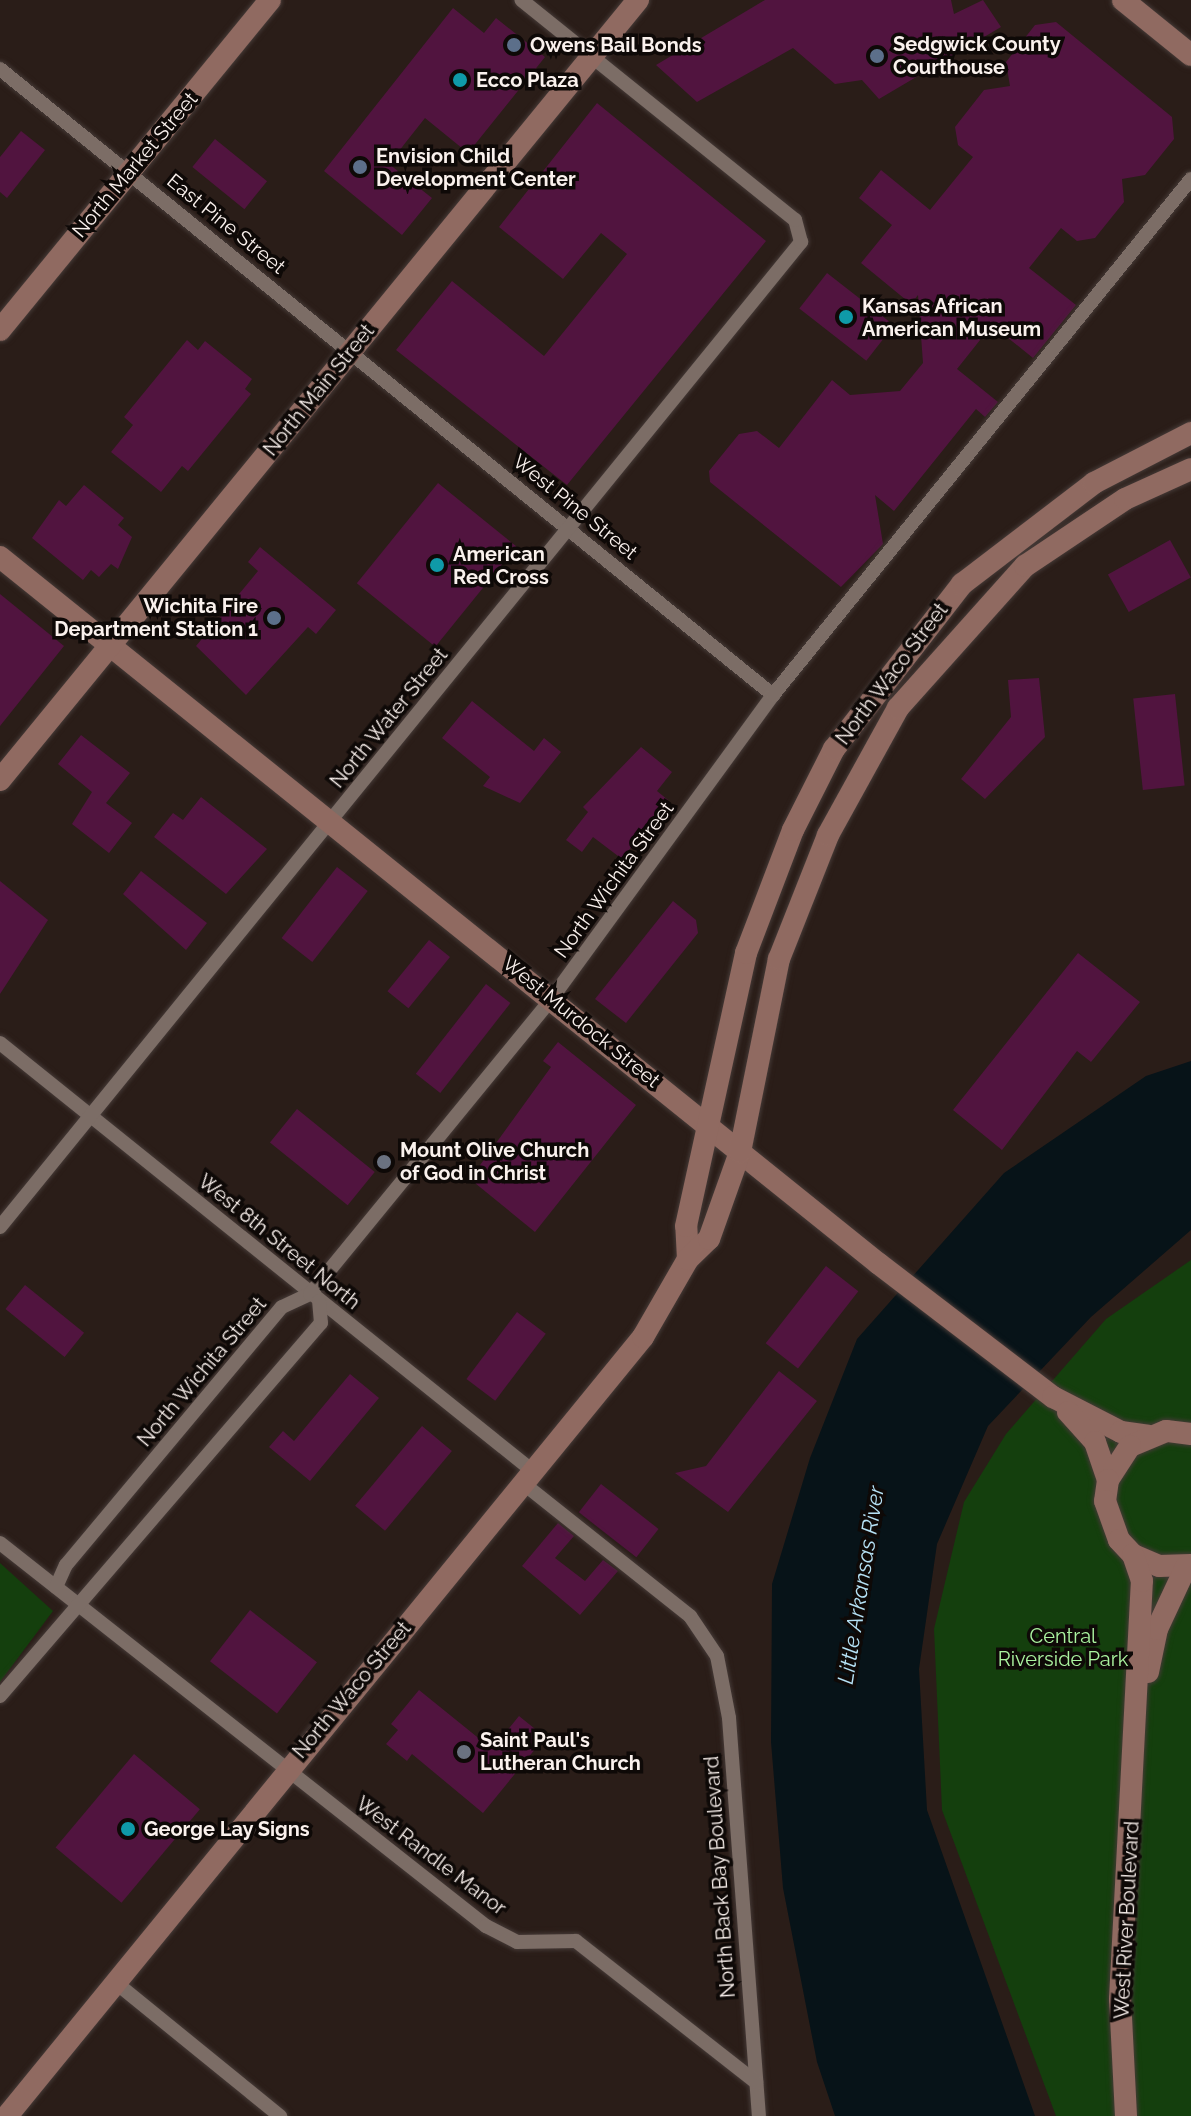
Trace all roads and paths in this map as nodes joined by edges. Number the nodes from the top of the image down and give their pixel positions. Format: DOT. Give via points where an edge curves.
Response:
graph roads {
  1 [pos="270,0"];
  2 [pos="521,0"];
  3 [pos="638,0"];
  4 [pos="1123,0"];
  5 [pos="1191,55"];
  6 [pos="592,56"];
  7 [pos="0,69"];
  8 [pos="130,172"];
  9 [pos="1191,179"];
  10 [pos="0,330"];
  11 [pos="352,349"];
  12 [pos="1191,433"];
  13 [pos="1191,469"];
  14 [pos="569,529"];
  15 [pos="0,557"];
  16 [pos="110,645"];
  17 [pos="773,695"];
  18 [pos="0,780"];
  19 [pos="331,821"];
  20 [pos="552,998"];
  21 [pos="0,1043"];
  22 [pos="90,1116"];
  23 [pos="709,1127"];
  24 [pos="740,1152"];
  25 [pos="0,1227"];
  26 [pos="688,1259"];
  27 [pos="315,1297"];
  28 [pos="1053,1397"];
  29 [pos="1191,1434"];
  30 [pos="1148,1436"];
  31 [pos="529,1478"];
  32 [pos="1108,1480"];
  33 [pos="0,1543"];
  34 [pos="1133,1555"];
  35 [pos="1189,1566"];
  36 [pos="56,1587"];
  37 [pos="76,1604"];
  38 [pos="709,1639"];
  39 [pos="0,1696"];
  40 [pos="1137,1724"];
  41 [pos="285,1771"];
  42 [pos="115,1982"];
  43 [pos="756,2082"];
  44 [pos="7,2116"];
  45 [pos="280,2116"];
  46 [pos="759,2116"];
  47 [pos="1126,2116"];
  1 -- 8 [label="street, North Market Street"];
  2 -- 6 [label="street"];
  3 -- 6 [label="street, North Main Street"];
  4 -- 5 [label="street"];
  6 -- 11 [label="street, North Main Street"];
  6 -- 14 [label="street, North Water Street" via="802,232 796,252"];
  7 -- 8 [label="street, East Pine Street"];
  8 -- 10 [label="street, North Market Street"];
  8 -- 11 [label="street, East Pine Street"];
  9 -- 17 [label="street, North Wichita Street"];
  11 -- 14 [label="street, West Pine Street"];
  11 -- 16 [label="street, North Main Street"];
  12 -- 23 [label="street, North Waco Street" via="1094,483 1010,543 962,584 879,684 834,749 768,889"];
  13 -- 24 [label="street, North Waco Street" via="1125,499 1025,566 945,648 874,745 779,959"];
  14 -- 17 [label="street, West Pine Street"];
  14 -- 19 [label="street, North Water Street"];
  15 -- 16 [label="street, West Murdock Street"];
  16 -- 18 [label="street, North Main Street"];
  16 -- 19 [label="street, West Murdock Street"];
  17 -- 20 [label="street, North Wichita Street"];
  19 -- 20 [label="street, West Murdock Street"];
  19 -- 22 [label="street, North Water Street"];
  20 -- 23 [label="street, West Murdock Street"];
  20 -- 27 [label="street, North Wichita Street"];
  21 -- 22 [label="street, West 8th Street North"];
  22 -- 25 [label="street, North Water Street"];
  22 -- 27 [label="street, West 8th Street North"];
  23 -- 24 [label="street, West Murdock Street"];
  23 -- 26 [label="street, North Waco Street" via="686,1226"];
  24 -- 26 [label="street, North Waco Street" via="709,1239"];
  24 -- 28 [label="street, West Murdock Street"];
  26 -- 31 [label="street, North Waco Street" via="643,1337"];
  27 -- 31 [label="street, West 8th Street North"];
  27 -- 36 [label="street, North Wichita Street" via="288,1300 68,1563"];
  27 -- 37 [label="street, North Wichita Street" via="321,1323 116,1569"];
  28 -- 30 [label="street, West Murdock Street" via="1121,1432"];
  28 -- 32 [label="street, West Murdock Street" via="1095,1442"];
  29 -- 30 [label="street, West Murdock Street"];
  30 -- 32 [label="street" via="1116,1462"];
  31 -- 38 [label="street, West 8th Street North"];
  31 -- 41 [label="street, North Waco Street"];
  32 -- 34 [label="street, West Murdock Street" via="1109,1521"];
  33 -- 36 [label="street, West Randle Manor"];
  34 -- 35 [label="street"];
  34 -- 40 [label="street, West River Boulevard" via="1142,1581"];
  35 -- 40 [label="street, West River Boulevard" via="1157,1629"];
  36 -- 37 [label="street, West Randle Manor"];
  37 -- 39 [label="street, North Wichita Street"];
  37 -- 41 [label="street, West Randle Manor"];
  38 -- 43 [label="street, North Back Bay Boulevard" via="726,1688"];
  40 -- 47 [label="street, West River Boulevard" via="1120,1999"];
  41 -- 42 [label="street, North Waco Street"];
  41 -- 43 [label="street, West Randle Manor" via="486,1926 517,1942 576,1941"];
  42 -- 44 [label="street, North Waco Street"];
  42 -- 45 [label="street"];
  43 -- 46 [label="street, North Back Bay Boulevard"];
}
